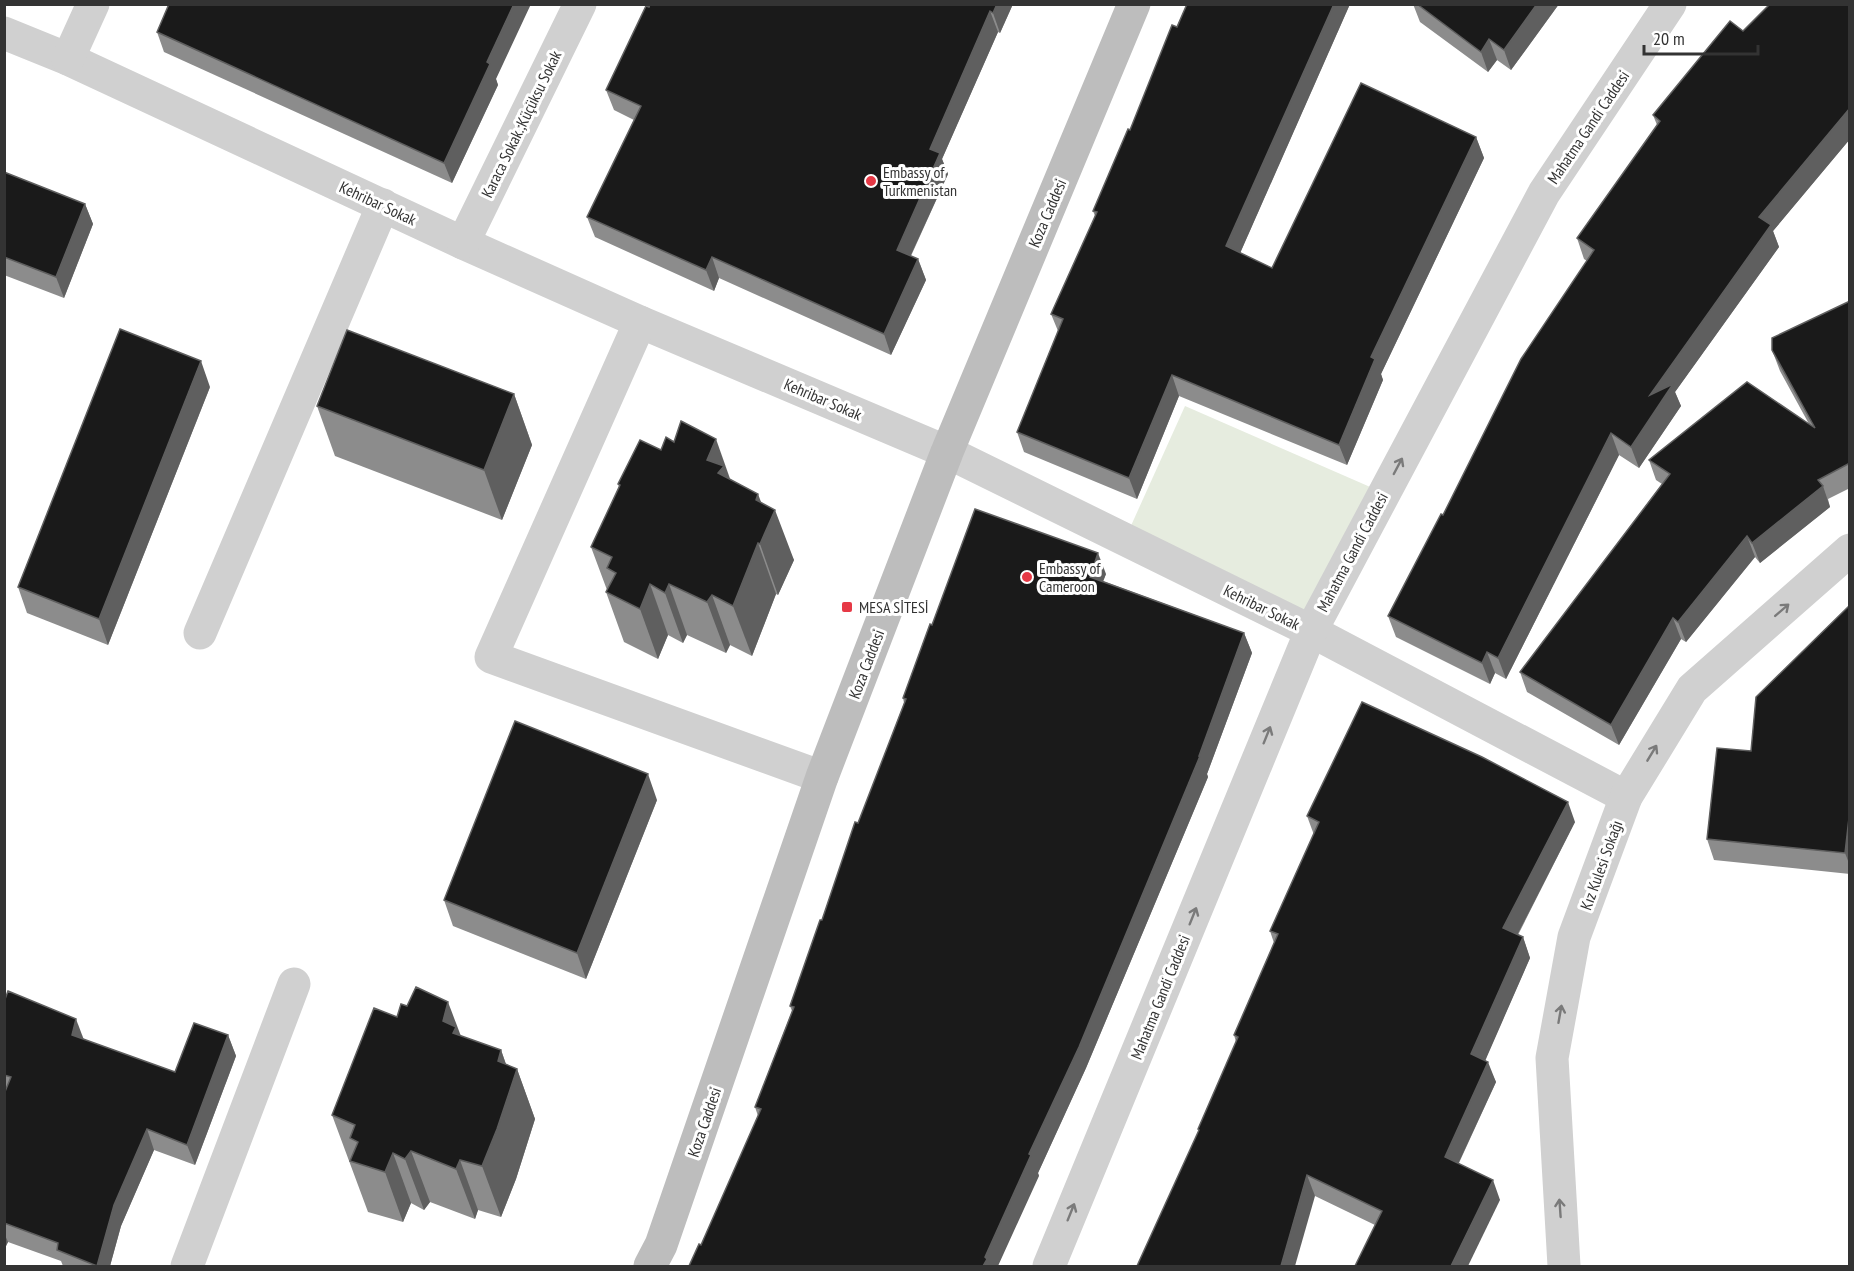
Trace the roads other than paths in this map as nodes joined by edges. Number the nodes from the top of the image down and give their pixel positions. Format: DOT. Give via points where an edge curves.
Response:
graph roads {
  1 [pos="93,4"];
  2 [pos="580,4"];
  3 [pos="1134,4"];
  4 [pos="1670,4"];
  5 [pos="4,33"];
  6 [pos="68,59"];
  7 [pos="383,205"];
  8 [pos="463,243"];
  9 [pos="640,322"];
  10 [pos="947,452"];
  11 [pos="1850,550"];
  12 [pos="1311,631"];
  13 [pos="200,633"];
  14 [pos="822,777"];
  15 [pos="1626,797"];
  16 [pos="294,984"];
  17 [pos="187,1266"];
  18 [pos="650,1266"];
  19 [pos="1049,1266"];
  20 [pos="1564,1266"];
  1 -- 6 [label="street"];
  2 -- 8 [label="street, Karaca Sokak.;Küçüksu Sokak"];
  3 -- 10 [label="street, Koza Caddesi"];
  12 -- 4 [label="street, Mahatma Gandi Caddesi, one-way" via="1544,193"];
  5 -- 6 [label="street, Kehribar Sokak"];
  6 -- 7 [label="street, Kehribar Sokak"];
  7 -- 8 [label="street, Kehribar Sokak"];
  7 -- 13 [label="street"];
  8 -- 9 [label="street, Kehribar Sokak"];
  9 -- 10 [label="street, Kehribar Sokak"];
  9 -- 14 [label="street" via="491,657"];
  10 -- 12 [label="street, Kehribar Sokak"];
  10 -- 14 [label="street, Koza Caddesi"];
  15 -- 11 [label="street, Kız Kulesi Sokağı, one-way" via="1692,689"];
  12 -- 15 [label="street, Kehribar Sokak"];
  19 -- 12 [label="street, Mahatma Gandi Caddesi, one-way"];
  14 -- 18 [label="street, Koza Caddesi" via="661,1245"];
  20 -- 15 [label="street, Kız Kulesi Sokağı, one-way" via="1552,1058 1574,937"];
  16 -- 17 [label="street"];
}
